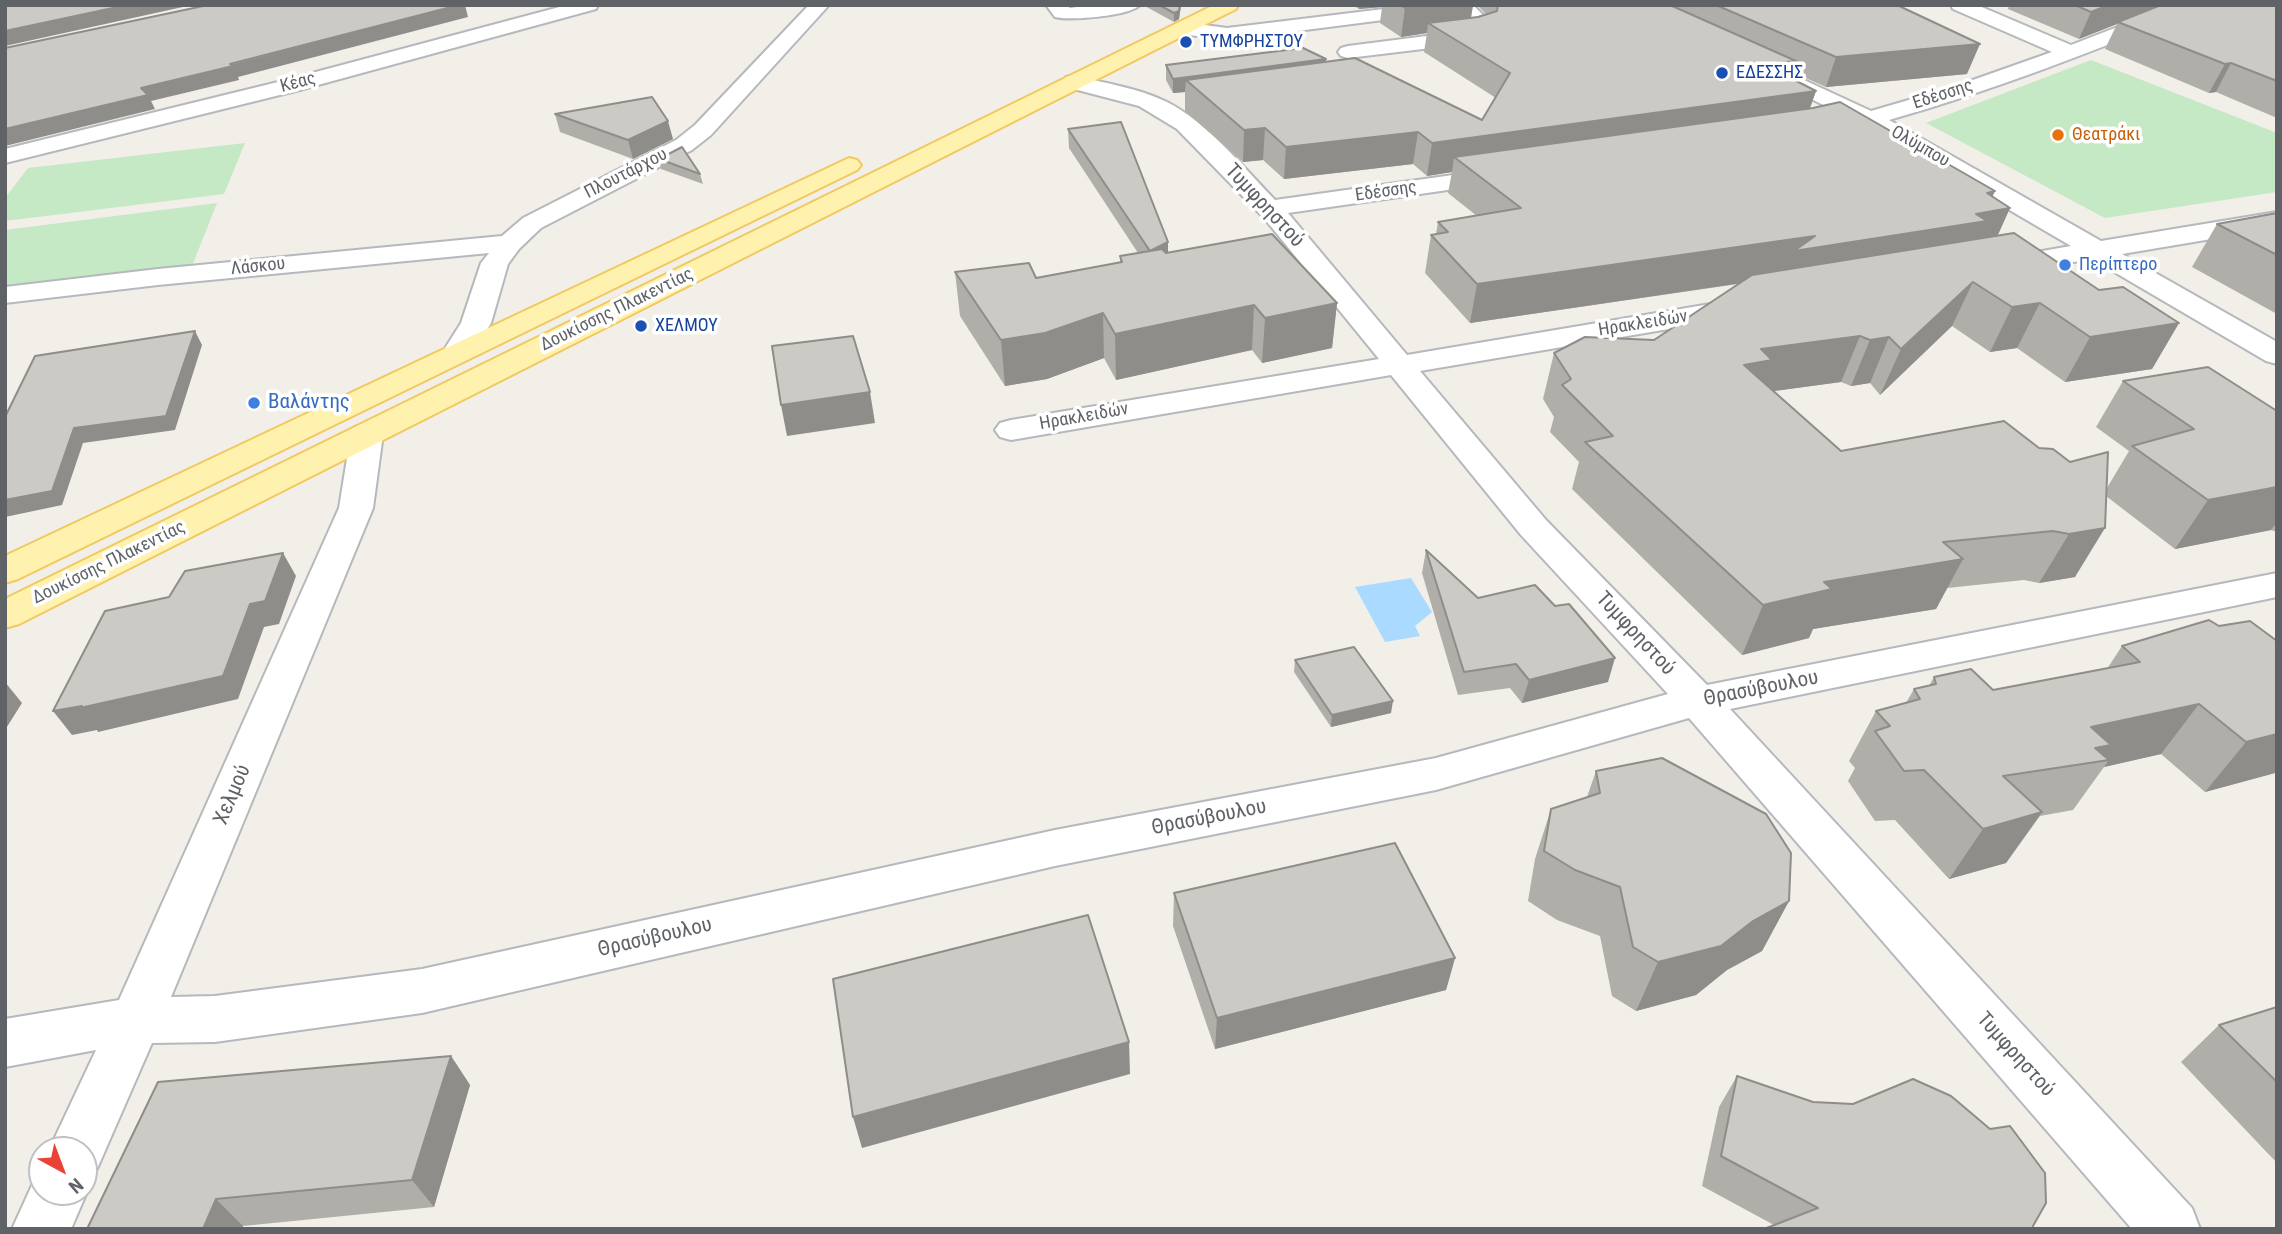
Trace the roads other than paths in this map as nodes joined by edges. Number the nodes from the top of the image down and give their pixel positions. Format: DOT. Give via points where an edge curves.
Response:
graph roads {
  1 [pos="589,5"];
  2 [pos="820,5"];
  3 [pos="1055,5"];
  4 [pos="1131,5"];
  5 [pos="1229,5"];
  6 [pos="1462,5"];
  7 [pos="1959,5"];
  8 [pos="2192,5"];
  9 [pos="1384,15"];
  10 [pos="1182,17"];
  11 [pos="1348,52"];
  12 [pos="2071,52"];
  13 [pos="1752,63"];
  14 [pos="1074,82"];
  15 [pos="1184,102"];
  16 [pos="1158,105"];
  17 [pos="1871,119"];
  18 [pos="1801,133"];
  19 [pos="5,156"];
  20 [pos="1529,172"];
  21 [pos="1270,208"];
  22 [pos="2277,220"];
  23 [pos="510,243"];
  24 [pos="2098,251"];
  25 [pos="1974,271"];
  26 [pos="5,295"];
  27 [pos="1768,304"];
  28 [pos="457,353"];
  29 [pos="2277,355"];
  30 [pos="1396,363"];
  31 [pos="1011,430"];
  32 [pos="367,434"];
  33 [pos="13,565"];
  34 [pos="2277,585"];
  35 [pos="2208,599"];
  36 [pos="5,615"];
  37 [pos="2247,629"];
  38 [pos="1698,701"];
  39 [pos="136,1020"];
  40 [pos="5,1043"];
  41 [pos="83,1136"];
  42 [pos="52,1206"];
  43 [pos="41,1229"];
  44 [pos="2171,1229"];
  1 -- 19 [label="street, Κέας"];
  2 -- 23 [label="street, Πλουτάρχου" via="694,138 532,223"];
  3 -- 4 [label="street" via="1070,14"];
  5 -- 10 [label="main road, Δουκίσσης Πλακεντίας"];
  6 -- 11 [label="street" via="1484,26 1484,33"];
  7 -- 12 [label="street"];
  8 -- 12 [label="street, Εδέσσης"];
  9 -- 10 [label="street" via="1227,34"];
  10 -- 14 [label="main road, Δουκίσσης Πλακεντίας"];
  10 -- 28 [label="main road, Δουκίσσης Πλακεντίας"];
  12 -- 17 [label="street, Εδέσσης"];
  13 -- 17 [label="street, Ολύμπου"];
  14 -- 16 [label="street, Τυμφρηστού"];
  14 -- 32 [label="main road, Δουκίσσης Πλακεντίας"];
  15 -- 16 [label="street"];
  16 -- 21 [label="street, Τυμφρηστού" via="1183,122"];
  17 -- 18 [label="street, Εδέσσης"];
  17 -- 24 [label="street, Ολύμπου"];
  20 -- 21 [label="street, Εδέσσης"];
  21 -- 30 [label="street, Τυμφρηστού"];
  22 -- 24 [label="street"];
  23 -- 26 [label="street, Λάσκου"];
  23 -- 28 [label="street, Πλουτάρχου" via="495,262 476,323"];
  24 -- 25 [label="street"];
  24 -- 29 [label="street, Ολύμπου"];
  27 -- 30 [label="street, Ηρακλειδών"];
  28 -- 33 [label="main road, Δουκίσσης Πλακεντίας"];
  30 -- 31 [label="street, Ηρακλειδών"];
  30 -- 38 [label="street, Τυμφρηστού" via="1511,503"];
  32 -- 36 [label="main road, Δουκίσσης Πλακεντίας"];
  32 -- 39 [label="street, Χελμού" via="356,508"];
  34 -- 35 [label="street, Θρασύβουλου"];
  35 -- 37 [label="street"];
  35 -- 38 [label="street, Θρασύβουλου"];
  38 -- 39 [label="street, Θρασύβουλου" via="1436,774 1055,848 422,991 215,1019"];
  38 -- 44 [label="street, Τυμφρηστού"];
  39 -- 40 [label="street, Θρασύβουλου"];
  39 -- 41 [label="street, Χελμού"];
  42 -- 43 [label="street"];
}
